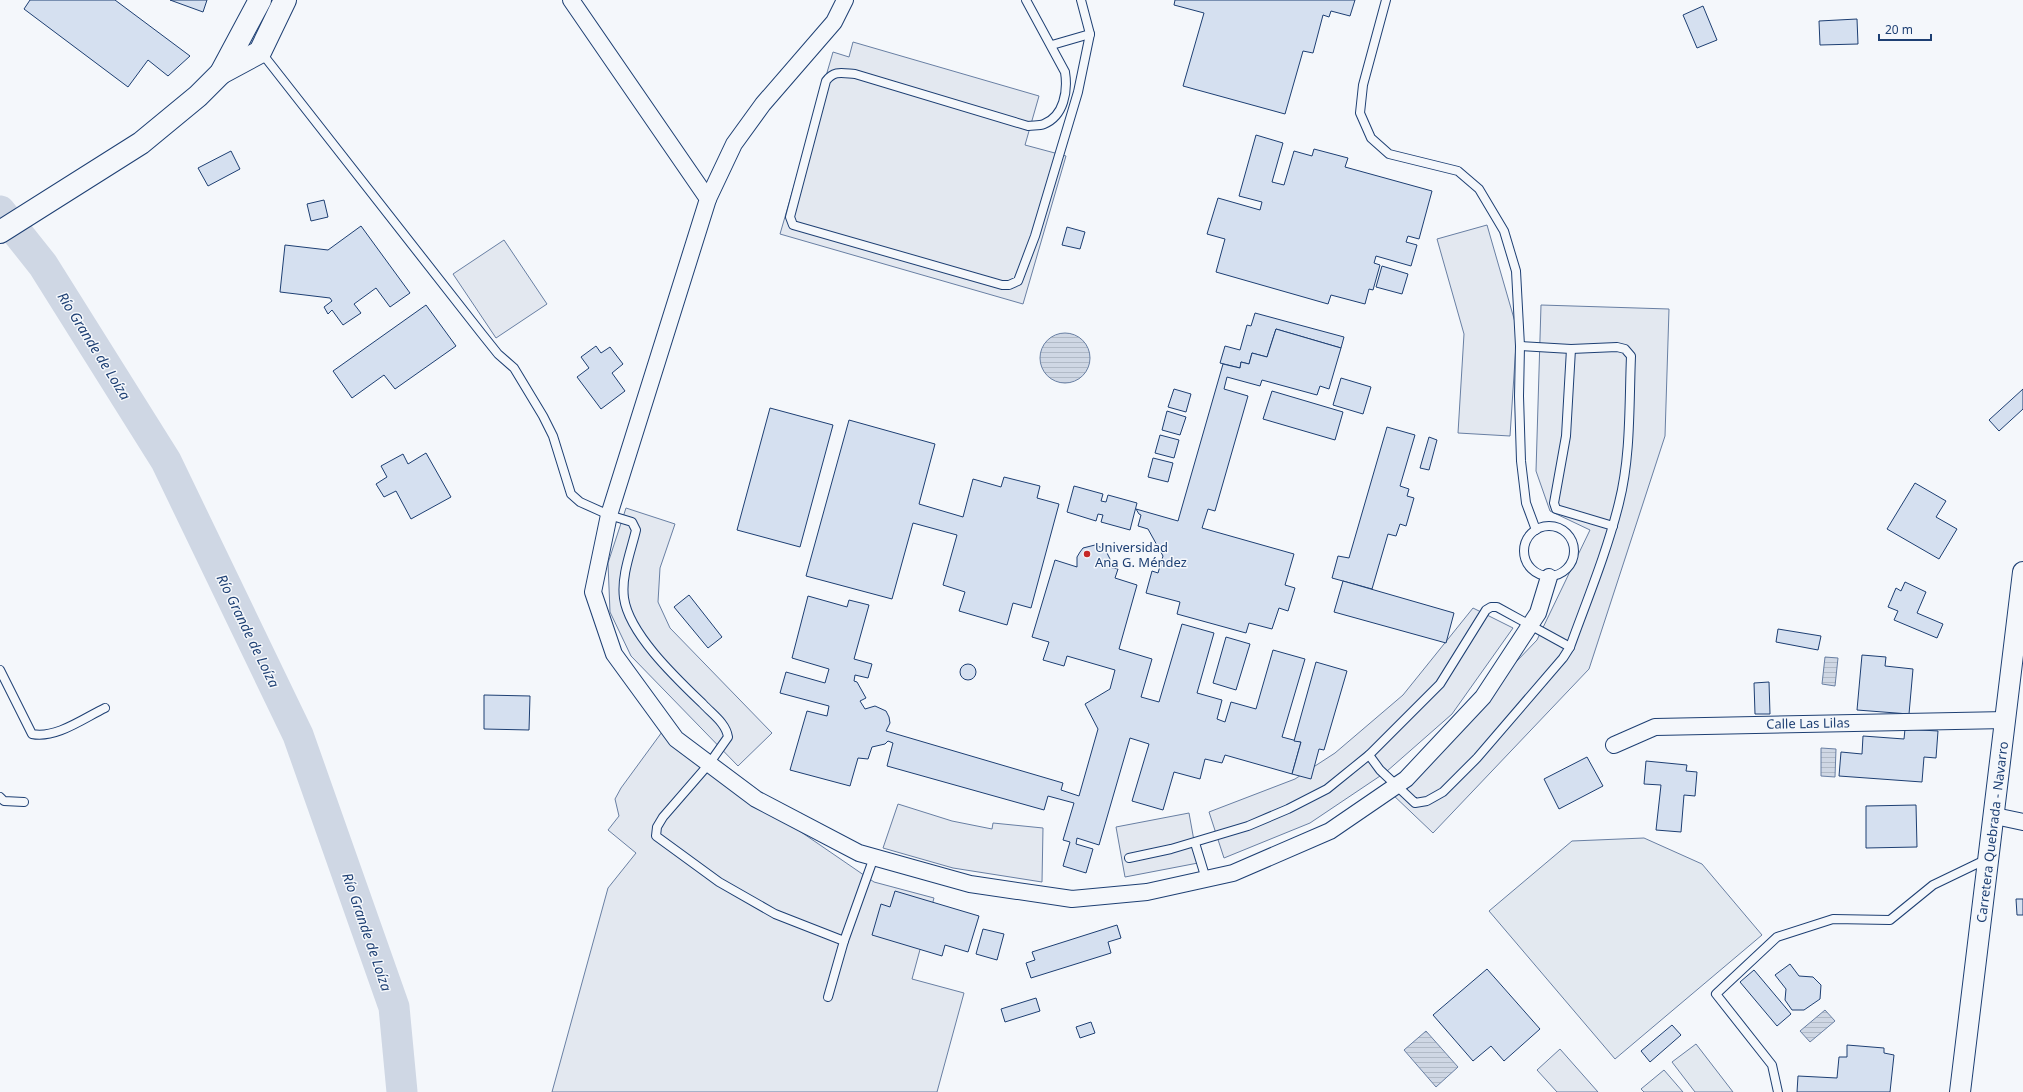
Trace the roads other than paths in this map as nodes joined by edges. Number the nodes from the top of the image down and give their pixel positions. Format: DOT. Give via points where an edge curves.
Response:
graph roads {
  1 [pos="260,0"];
  2 [pos="285,0"];
  3 [pos="571,0"];
  4 [pos="844,0"];
  5 [pos="1026,0"];
  6 [pos="1081,0"];
  7 [pos="1386,0"];
  8 [pos="1090,34"];
  9 [pos="1052,45"];
  10 [pos="260,52"];
  11 [pos="221,73"];
  12 [pos="708,199"];
  13 [pos="0,232"];
  14 [pos="1520,346"];
  15 [pos="1571,349"];
  16 [pos="609,515"];
  17 [pos="1613,526"];
  18 [pos="1536,530"];
  19 [pos="2023,572"];
  20 [pos="1549,577"];
  21 [pos="1530,625"];
  22 [pos="1570,647"];
  23 [pos="0,670"];
  24 [pos="106,708"];
  25 [pos="2006,720"];
  26 [pos="1614,745"];
  27 [pos="1369,755"];
  28 [pos="709,764"];
  29 [pos="1396,787"];
  30 [pos="0,797"];
  31 [pos="24,802"];
  32 [pos="1994,816"];
  33 [pos="2023,822"];
  34 [pos="1195,843"];
  35 [pos="874,857"];
  36 [pos="1129,858"];
  37 [pos="1989,858"];
  38 [pos="1206,879"];
  39 [pos="844,941"];
  40 [pos="828,997"];
  41 [pos="1778,1092"];
  42 [pos="1960,1092"];
  1 -- 11 [label="main road"];
  2 -- 10 [label="main road"];
  3 -- 12 [label="street"];
  4 -- 12 [label="street" via="834,22 763,104 734,144"];
  5 -- 9 [label="lane"];
  6 -- 8 [label="lane"];
  7 -- 14 [label="lane" via="1363,84 1360,113 1371,138 1389,154 1458,171 1479,189 1504,231 1516,271"];
  8 -- 9 [label="lane"];
  8 -- 9 [label="lane" via="1078,92 1052,184 1018,281 1009,286 1002,285 793,225 790,217 826,81 830,76 836,72 855,74 1028,126 1043,124 1054,118 1060,110 1067,82"];
  10 -- 11 [label="main road"];
  10 -- 16 [label="lane" via="498,354 514,368 553,436 571,494 580,502"];
  11 -- 13 [label="main road" via="198,96 141,143"];
  12 -- 16 [label="street"];
  14 -- 15 [label="lane"];
  14 -- 18 [label="lane" via="1521,461 1526,503"];
  15 -- 17 [label="lane" via="1566,436 1554,504 1556,509"];
  15 -- 17 [label="lane" via="1617,346 1626,349 1631,356 1627,457"];
  16 -- 28 [label="street" via="593,592 614,654 676,740"];
  16 -- 28 [label="lane" via="632,522 636,530 626,567 624,598 642,639 727,731 725,743"];
  17 -- 22 [label="lane"];
  18 -- 20 [label="lane" via="1526,540 1524,559 1529,568 1537,574"];
  18 -- 20 [label="lane" via="1550,526 1560,528 1568,534 1573,543 1572,563 1557,576"];
  19 -- 25 [label="street, Carretera Quebrada - Navarro"];
  20 -- 21 [label="street" via="1538,613"];
  21 -- 22 [label="lane"];
  21 -- 27 [label="lane" via="1496,607 1486,610 1440,684"];
  21 -- 29 [label="street" via="1483,698"];
  22 -- 29 [label="lane" via="1564,658 1482,752 1443,792 1427,801 1415,803"];
  23 -- 24 [label="lane" via="32,734 43,736 61,730"];
  25 -- 26 [label="street, Calle Las Lilas" via="1655,727"];
  25 -- 32 [label="street, Carretera Quebrada - Navarro"];
  27 -- 29 [label="lane"];
  27 -- 34 [label="lane" via="1327,789 1288,809 1248,826"];
  28 -- 35 [label="street" via="756,798 858,853"];
  28 -- 39 [label="lane" via="663,817 657,827 656,836 719,882 775,914"];
  29 -- 38 [label="street" via="1330,831 1233,873"];
  30 -- 31 [label="lane" via="4,801"];
  32 -- 33 [label="street"];
  32 -- 37 [label="street, Carretera Quebrada - Navarro"];
  34 -- 36 [label="lane"];
  34 -- 38 [label="lane"];
  35 -- 38 [label="street" via="970,884 1072,899 1147,892"];
  35 -- 39 [label="lane"];
  37 -- 41 [label="lane" via="1933,885 1890,920 1833,919 1777,937 1716,994 1772,1065"];
  37 -- 42 [label="street, Carretera Quebrada - Navarro"];
  39 -- 40 [label="lane"];
}
